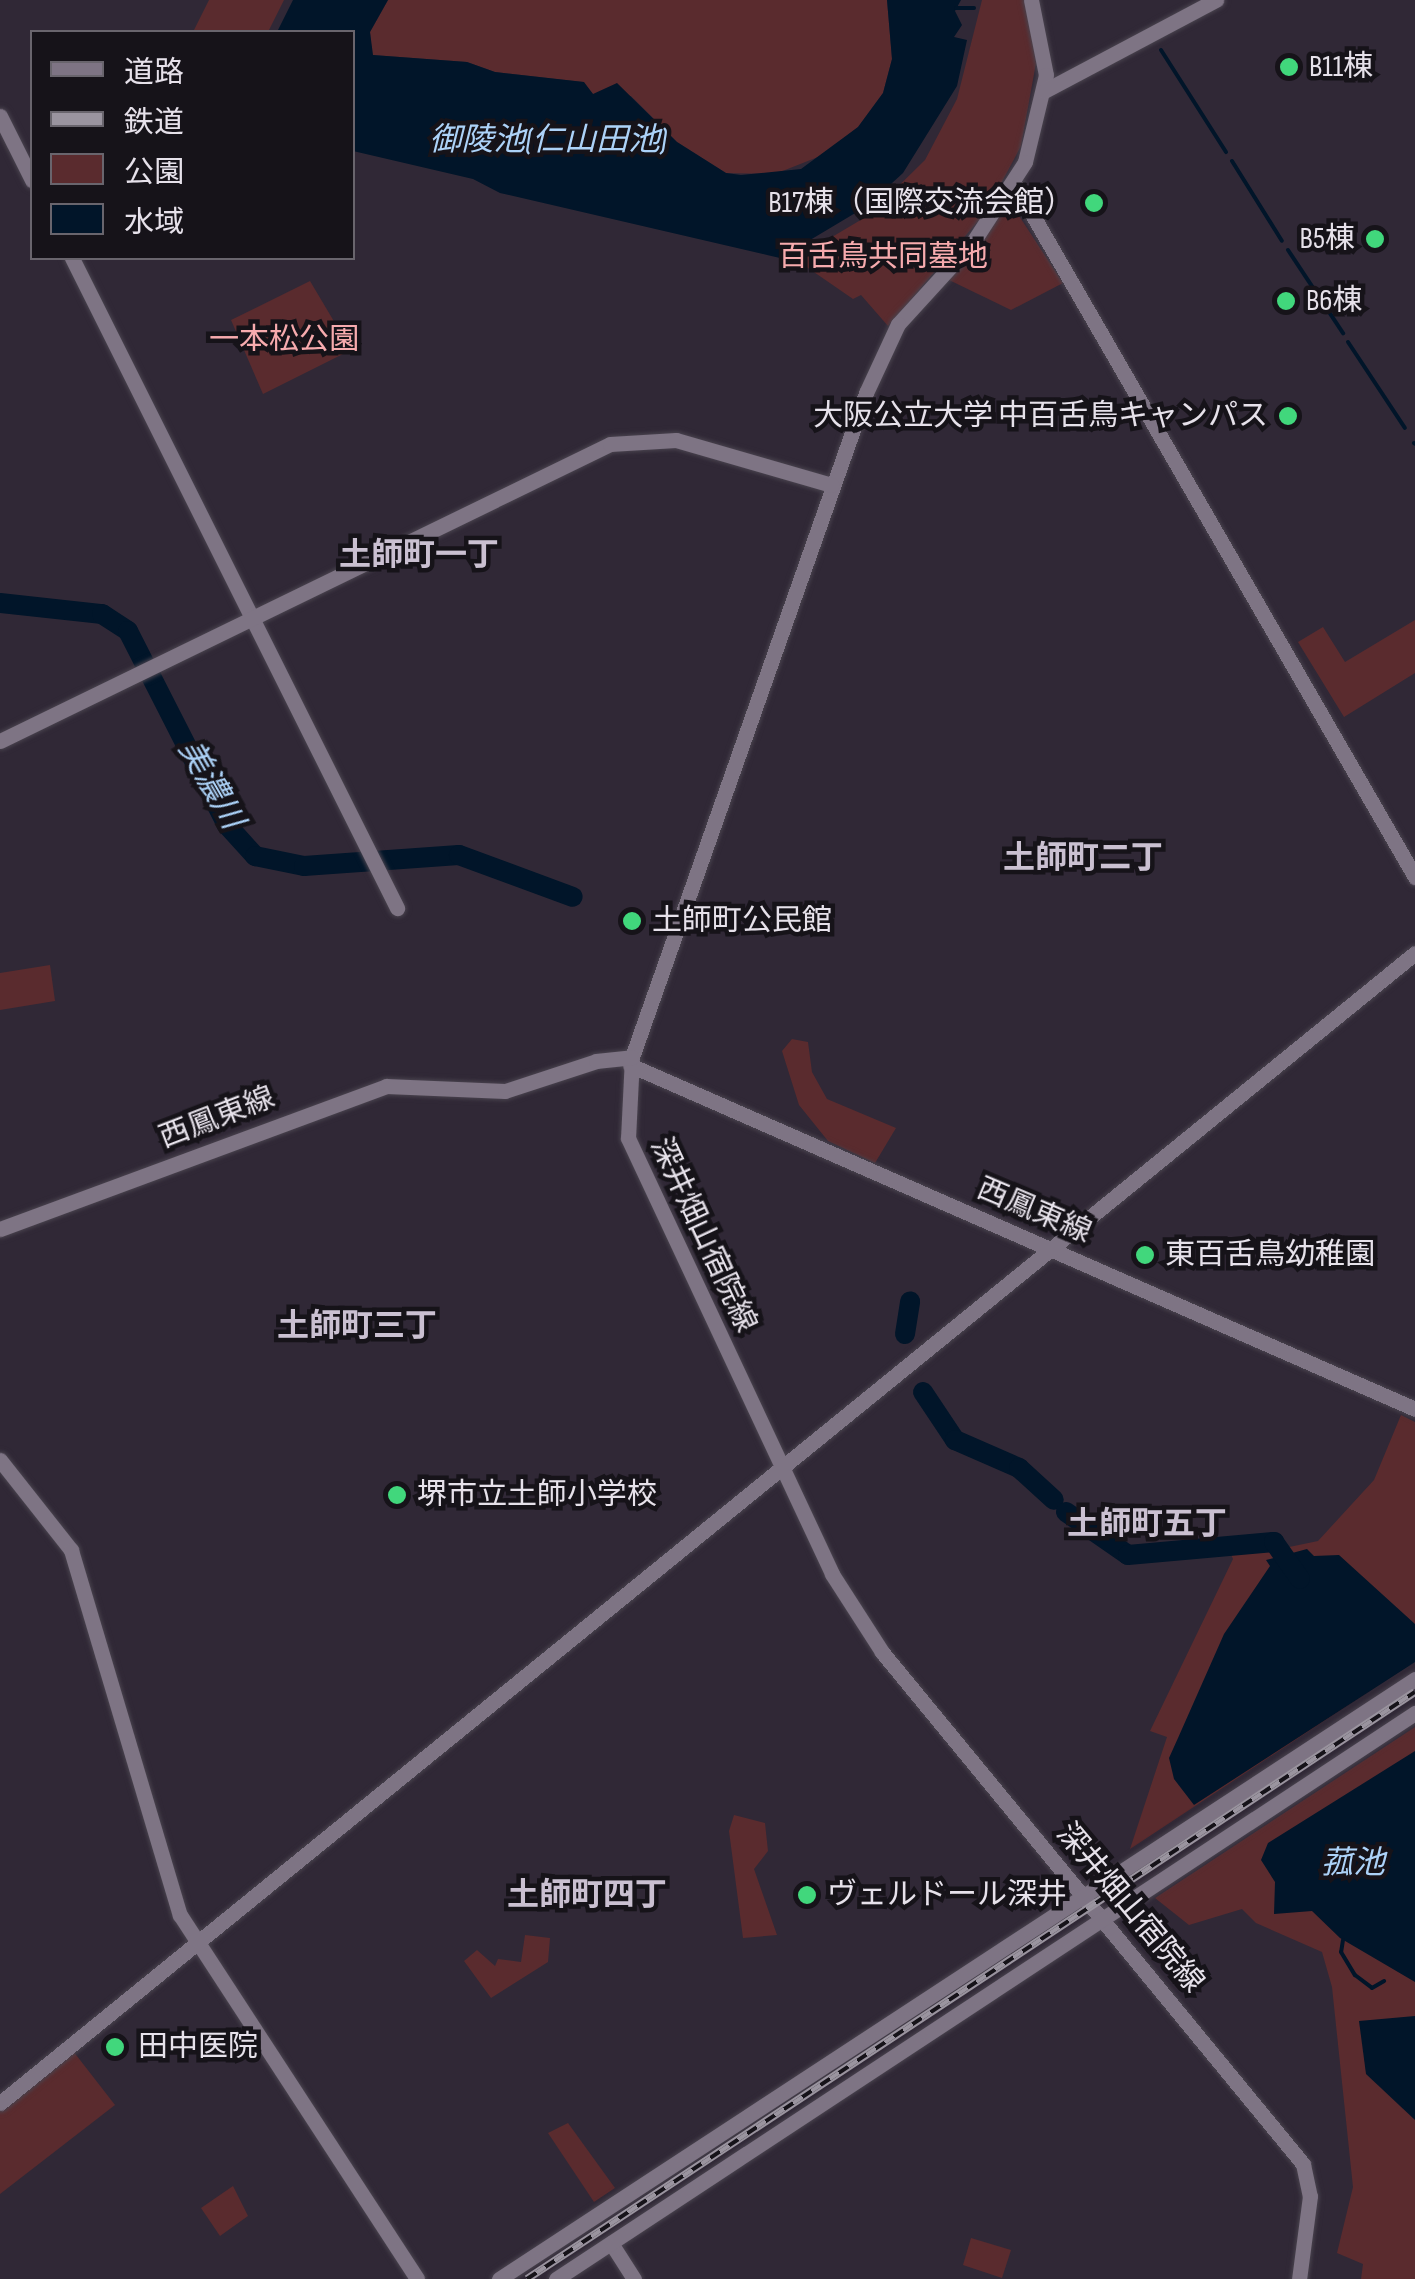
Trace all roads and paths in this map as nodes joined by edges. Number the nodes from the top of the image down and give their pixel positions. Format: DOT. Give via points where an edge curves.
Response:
graph roads {
  1 [pos="1031,0"];
  2 [pos="1216,0"];
  3 [pos="1044,91"];
  4 [pos="0,116"];
  5 [pos="30,176"];
  6 [pos="1014,183"];
  7 [pos="73,260"];
  8 [pos="832,485"];
  9 [pos="249,618"];
  10 [pos="0,742"];
  11 [pos="1415,877"];
  12 [pos="397,908"];
  13 [pos="1415,953"];
  14 [pos="631,1061"];
  15 [pos="0,1229"];
  16 [pos="1053,1250"];
  17 [pos="1415,1410"];
  18 [pos="0,1460"];
  19 [pos="783,1469"];
  20 [pos="1415,1678"];
  21 [pos="1415,1713"];
  22 [pos="1082,1896"];
  23 [pos="1102,1920"];
  24 [pos="196,1943"];
  25 [pos="0,2103"];
  26 [pos="611,2244"];
  27 [pos="417,2279"];
  28 [pos="499,2279"];
  29 [pos="556,2279"];
  30 [pos="634,2279"];
  31 [pos="1298,2279"];
  1 -- 3 [label="street, 深井畑山宿院線" via="1046,57"];
  2 -- 3 [label="street"];
  3 -- 6 [label="street, 深井畑山宿院線"];
  4 -- 5 [label="street"];
  6 -- 8 [label="street, 深井畑山宿院線" via="974,242 898,324"];
  6 -- 11 [label="street"];
  7 -- 9 [label="street"];
  8 -- 9 [label="street" via="676,440 610,444"];
  8 -- 14 [label="street, 深井畑山宿院線"];
  9 -- 10 [label="street"];
  9 -- 12 [label="street"];
  13 -- 16 [label="street"];
  14 -- 15 [label="street, 西鳳東線" via="596,1060 505,1091 386,1086"];
  14 -- 16 [label="street, 西鳳東線"];
  14 -- 19 [label="street, 深井畑山宿院線" via="626,1110 637,1168"];
  16 -- 17 [label="street, 西鳳東線"];
  16 -- 19 [label="street"];
  18 -- 24 [label="street" via="71,1550 180,1915"];
  19 -- 22 [label="street, 深井畑山宿院線" via="832,1574 882,1652"];
  19 -- 24 [label="street"];
  20 -- 22 [label="street"];
  21 -- 23 [label="street"];
  22 -- 23 [label="street, 深井畑山宿院線"];
  22 -- 28 [label="street"];
  23 -- 26 [label="street"];
  23 -- 31 [label="street, 深井畑山宿院線" via="1302,2164 1310,2196"];
  24 -- 25 [label="street"];
  24 -- 27 [label="street"];
  26 -- 29 [label="street"];
  26 -- 30 [label="street"];
}
